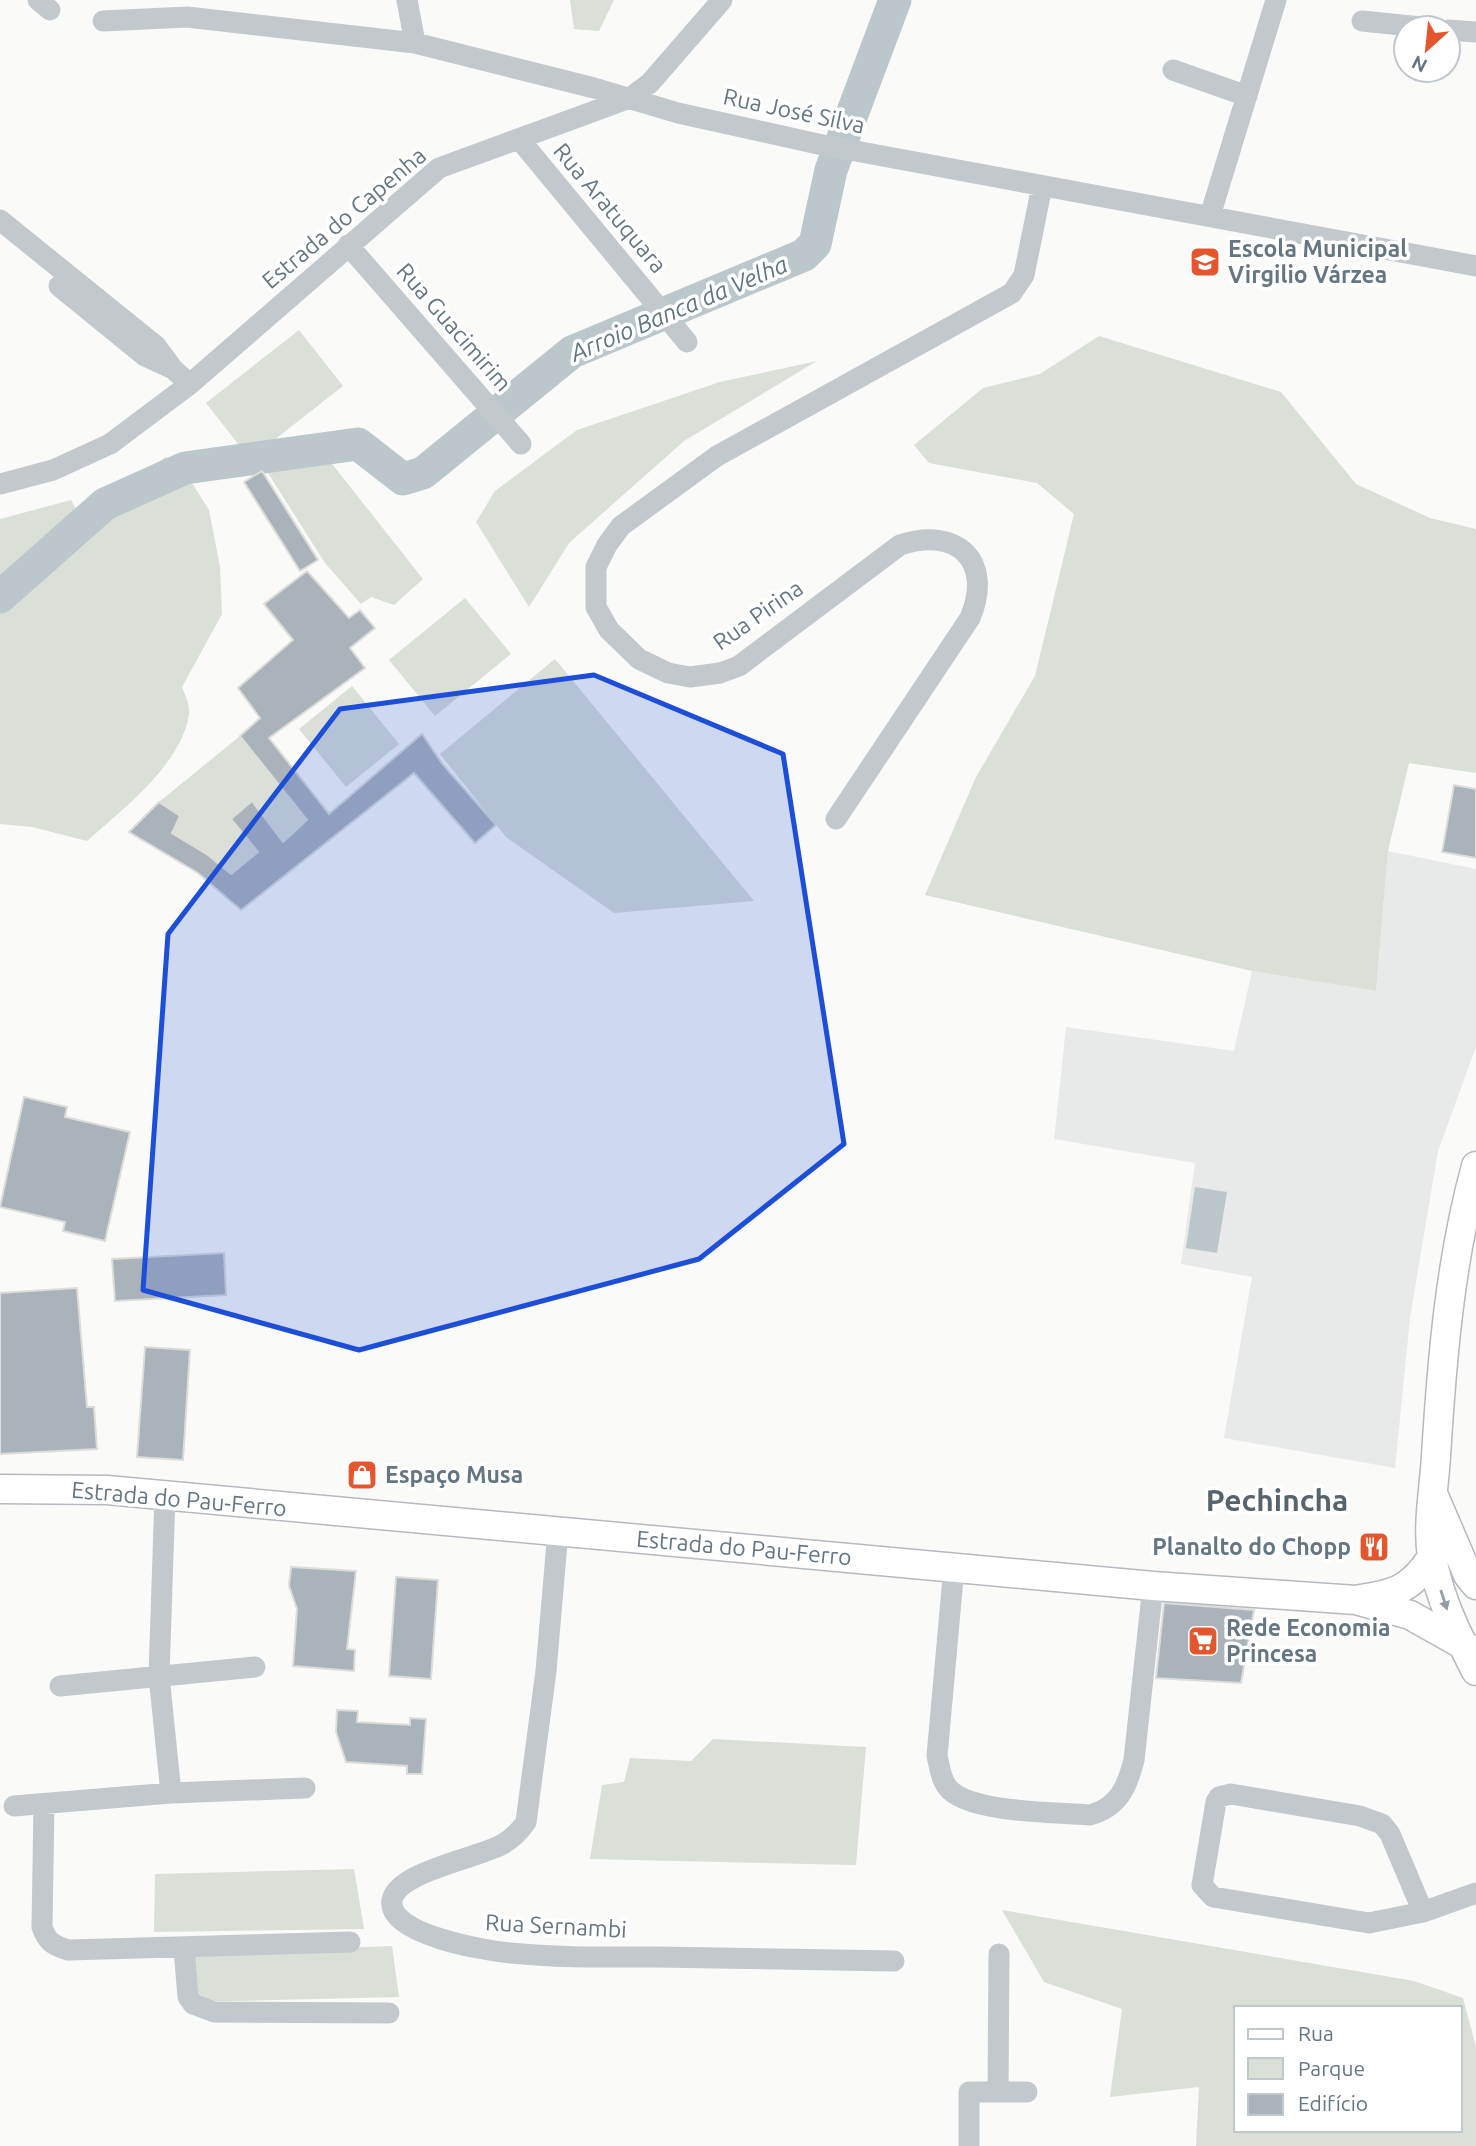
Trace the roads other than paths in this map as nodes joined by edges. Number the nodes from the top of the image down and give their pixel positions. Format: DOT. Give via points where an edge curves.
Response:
graph roads {
  1 [pos="407,0"];
  2 [pos="722,0"];
  3 [pos="1276,0"];
  4 [pos="103,21"];
  5 [pos="1362,21"];
  6 [pos="1392,24"];
  7 [pos="415,43"];
  8 [pos="1173,70"];
  9 [pos="1247,96"];
  10 [pos="630,98"];
  11 [pos="520,140"];
  12 [pos="1042,186"];
  13 [pos="1210,216"];
  14 [pos="0,220"];
  15 [pos="0,237"];
  16 [pos="348,245"];
  17 [pos="46,266"];
  18 [pos="1476,266"];
  19 [pos="687,342"];
  20 [pos="190,384"];
  21 [pos="521,444"];
  22 [pos="0,484"];
  23 [pos="836,819"];
  24 [pos="1476,1166"];
  25 [pos="0,1489"];
  26 [pos="165,1495"];
  27 [pos="1434,1496"];
  28 [pos="558,1531"];
  29 [pos="1432,1557"];
  30 [pos="954,1567"];
  31 [pos="1473,1576"];
  32 [pos="1153,1586"];
  33 [pos="1356,1600"];
  34 [pos="1468,1646"];
  35 [pos="255,1667"];
  36 [pos="1476,1671"];
  37 [pos="159,1676"];
  38 [pos="60,1686"];
  39 [pos="304,1788"];
  40 [pos="171,1793"];
  41 [pos="44,1804"];
  42 [pos="14,1806"];
  43 [pos="1476,1893"];
  44 [pos="1423,1912"];
  45 [pos="350,1942"];
  46 [pos="184,1949"];
  47 [pos="999,1954"];
  48 [pos="894,1961"];
  49 [pos="388,2013"];
  50 [pos="998,2092"];
  51 [pos="1027,2092"];
  52 [pos="969,2146"];
  1 -- 7 [label="street"];
  2 -- 10 [label="street, Estrada do Capenha" via="650,83"];
  3 -- 9 [label="street"];
  4 -- 7 [label="street, Rua José Silva" via="187,18"];
  5 -- 6 [label="street"];
  7 -- 10 [label="street, Rua José Silva"];
  8 -- 9 [label="street"];
  9 -- 13 [label="street"];
  10 -- 11 [label="street, Estrada do Capenha"];
  10 -- 12 [label="street, Rua José Silva" via="818,144"];
  11 -- 16 [label="street, Estrada do Capenha" via="439,168"];
  11 -- 19 [label="street, Rua Aratuquara"];
  12 -- 13 [label="street, Rua José Silva"];
  12 -- 23 [label="street, Rua Pirina" via="1024,275 1012,293 717,456 621,526 596,566 596,607 609,630 639,659 667,673 690,677 739,666 900,545 935,538 947,540 967,554 977,573 979,598 970,618"];
  13 -- 18 [label="street, Rua José Silva"];
  14 -- 17 [label="street"];
  15 -- 17 [label="street"];
  16 -- 20 [label="street, Estrada do Capenha"];
  16 -- 21 [label="street, Rua Guacimirim"];
  17 -- 20 [label="street" via="146,358 173,369"];
  20 -- 22 [label="street, Estrada do Capenha" via="110,444 53,470"];
  24 -- 27 [label="main road" via="1443,1353"];
  25 -- 26 [label="main road, Estrada do Pau-Ferro"];
  26 -- 28 [label="main road, Estrada do Pau-Ferro"];
  26 -- 37 [label="street"];
  27 -- 29 [label="main road"];
  27 -- 31 [label="main road"];
  28 -- 30 [label="main road, Estrada do Pau-Ferro"];
  28 -- 48 [label="street, Rua Sernambi" via="526,1822 502,1845 400,1887 392,1906 398,1917 442,1940 511,1953"];
  29 -- 33 [label="main road" via="1420,1576 1390,1595"];
  29 -- 34 [label="main road, one-way" via="1443,1601"];
  30 -- 32 [label="main road, Estrada do Pau-Ferro"];
  30 -- 32 [label="street" via="937,1756 950,1790 966,1800 993,1806 1090,1815 1105,1811 1118,1800 1134,1760"];
  32 -- 33 [label="main road, Estrada do Pau-Ferro"];
  33 -- 34 [label="main road, Estrada do Pau-Ferro" via="1410,1615"];
  34 -- 36 [label="main road"];
  35 -- 37 [label="street"];
  37 -- 38 [label="street"];
  37 -- 40 [label="street"];
  39 -- 40 [label="street"];
  40 -- 41 [label="street"];
  41 -- 42 [label="street"];
  41 -- 46 [label="street" via="42,1927 46,1939 68,1950"];
  43 -- 44 [label="street"];
  44 -- 44 [label="street" via="1369,1923 1213,1897 1202,1885 1216,1802 1231,1794 1372,1819 1390,1834"];
  45 -- 46 [label="street"];
  46 -- 49 [label="street" via="188,1997 202,2009"];
  47 -- 50 [label="street"];
  50 -- 51 [label="street"];
  50 -- 52 [label="street" via="969,2092"];
}
